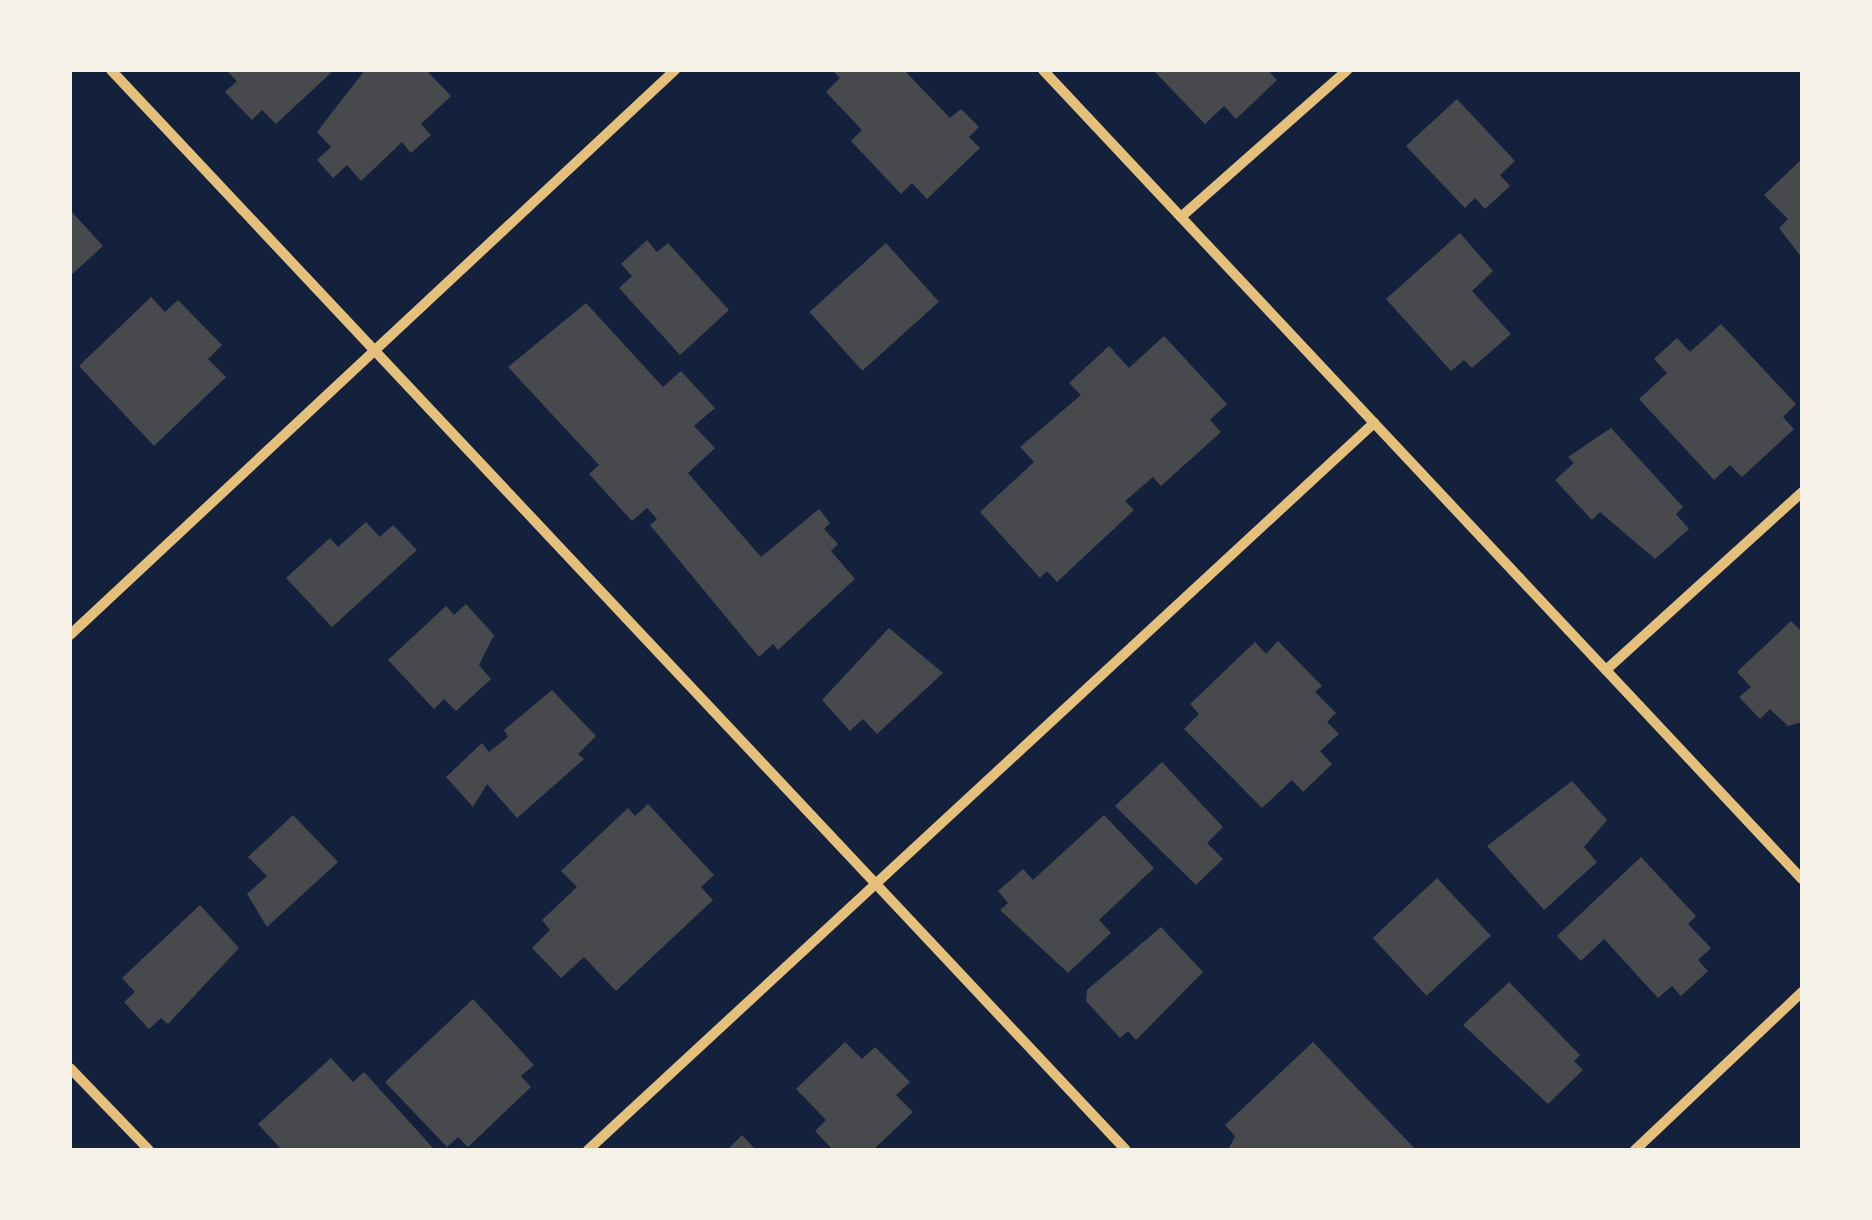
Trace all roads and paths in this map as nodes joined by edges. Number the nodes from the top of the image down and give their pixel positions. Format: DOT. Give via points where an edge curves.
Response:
graph roads {
  1 [pos="111,70"];
  2 [pos="676,70"];
  3 [pos="1043,70"];
  4 [pos="1346,70"];
  5 [pos="1181,217"];
  6 [pos="375,350"];
  7 [pos="1374,422"];
  8 [pos="1802,492"];
  9 [pos="70,635"];
  10 [pos="1606,670"];
  11 [pos="1802,879"];
  12 [pos="880,889"];
  13 [pos="1802,992"];
  14 [pos="70,1068"];
  15 [pos="149,1150"];
  16 [pos="588,1150"];
  17 [pos="1126,1150"];
  18 [pos="1636,1150"];
  1 -- 6 [label="street"];
  2 -- 6 [label="street"];
  3 -- 5 [label="street"];
  4 -- 5 [label="street"];
  5 -- 7 [label="street"];
  6 -- 9 [label="street"];
  6 -- 12 [label="street"];
  7 -- 10 [label="street"];
  7 -- 12 [label="street"];
  8 -- 10 [label="street"];
  10 -- 11 [label="street"];
  12 -- 16 [label="street"];
  12 -- 17 [label="street"];
  13 -- 18 [label="street"];
  14 -- 15 [label="street"];
}
